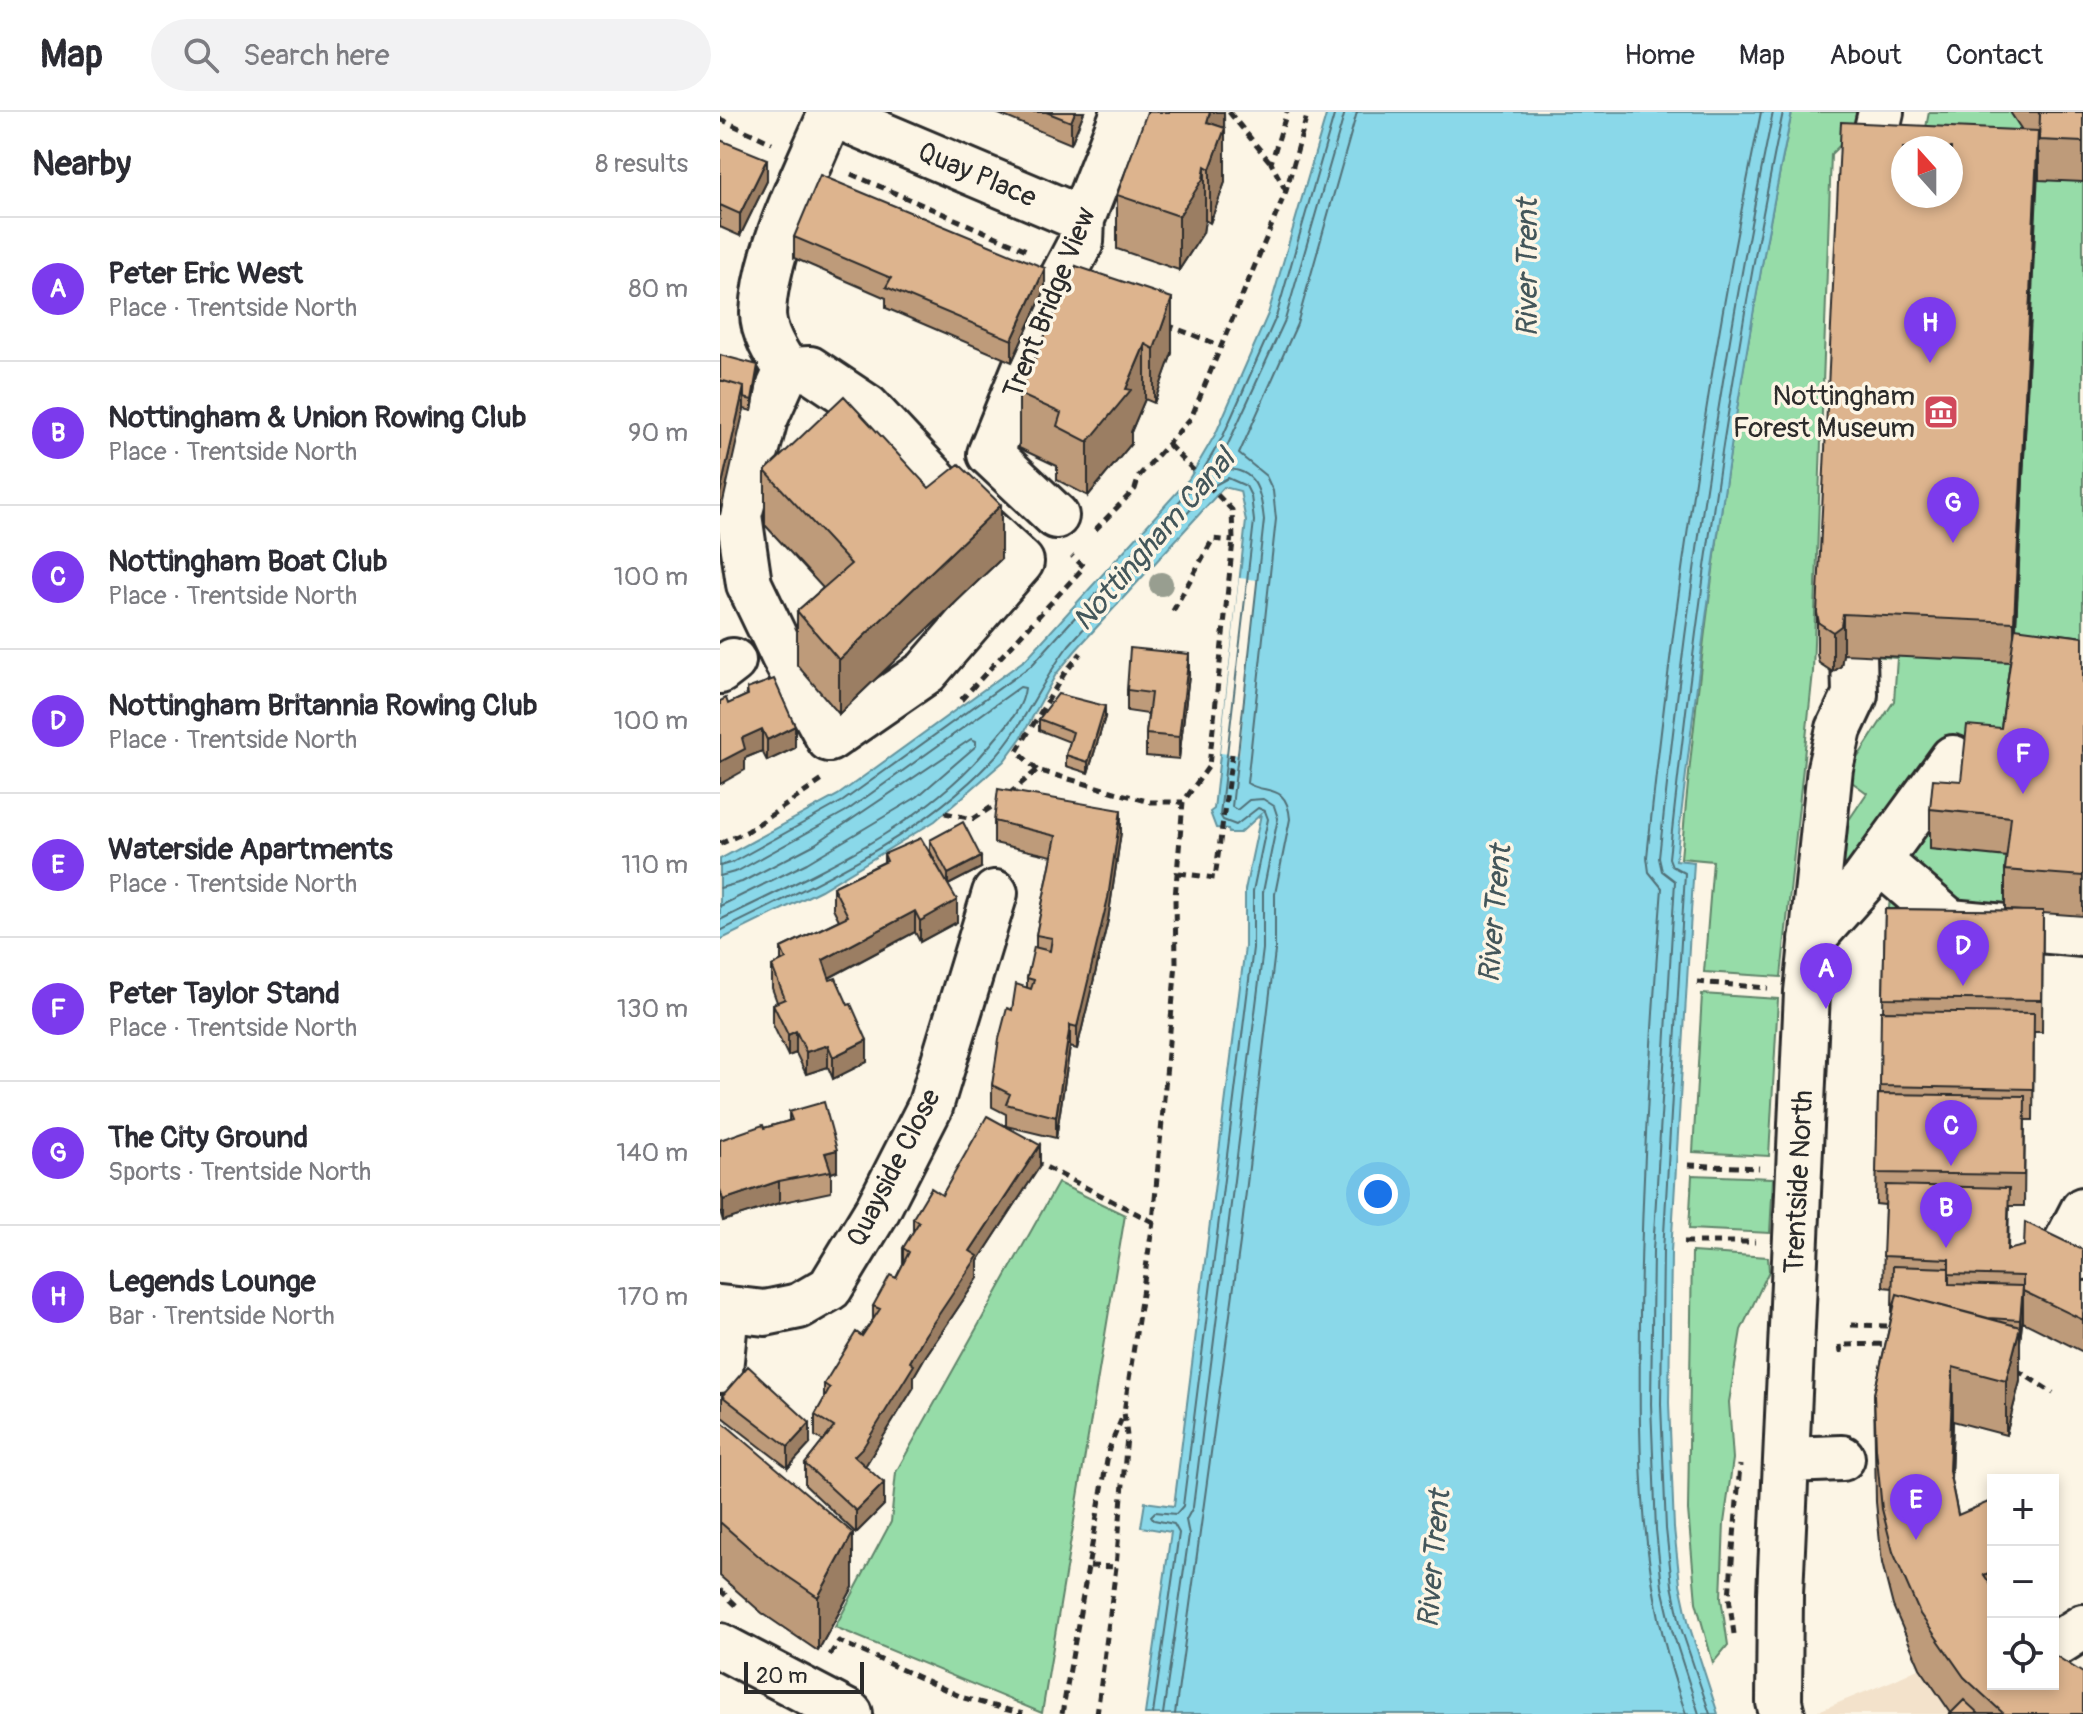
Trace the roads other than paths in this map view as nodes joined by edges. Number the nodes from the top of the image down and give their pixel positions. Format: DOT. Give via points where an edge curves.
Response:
graph roads {
  1 [pos="1124,112"];
  2 [pos="1881,112"];
  3 [pos="830,113"];
  4 [pos="1869,163"];
  5 [pos="1082,219"];
  6 [pos="787,370"];
  7 [pos="1064,535"];
  8 [pos="1854,655"];
  9 [pos="1953,758"];
  10 [pos="1879,861"];
  11 [pos="995,893"];
  12 [pos="2083,934"];
  13 [pos="1812,939"];
  14 [pos="2083,1210"];
  15 [pos="2083,1257"];
  16 [pos="723,1310"];
  17 [pos="720,1370"];
  18 [pos="1842,1458"];
  19 [pos="1787,1460"];
  20 [pos="2083,1627"];
  21 [pos="2059,1642"];
  22 [pos="720,1646"];
  23 [pos="850,1714"];
  24 [pos="1782,1714"];
  1 -- 5 [label="street, Trent Bridge View"];
  2 -- 4 [label="street"];
  3 -- 5 [label="street, Quay Place"];
  3 -- 6 [label="street" via="782,226 763,315 772,346"];
  5 -- 7 [label="street, Trent Bridge View" via="1081,242 990,454"];
  6 -- 6 [label="street" via="765,419 739,515 749,584 829,739 926,672 1021,562 867,407 810,369"];
  8 -- 13 [label="street, Trentside North" via="1855,695 1839,729 1830,768"];
  9 -- 10 [label="street"];
  10 -- 12 [label="street" via="1950,922"];
  10 -- 13 [label="street"];
  11 -- 16 [label="street, Quayside Close" via="930,1107 830,1288 799,1306 765,1313"];
  13 -- 19 [label="street, Trentside North"];
  14 -- 15 [label="street" via="2064,1247"];
  16 -- 17 [label="street, Quayside Close"];
  18 -- 19 [label="street"];
  19 -- 24 [label="street, Trentside North" via="1780,1594"];
  20 -- 21 [label="street"];
  22 -- 23 [label="street"];
}
